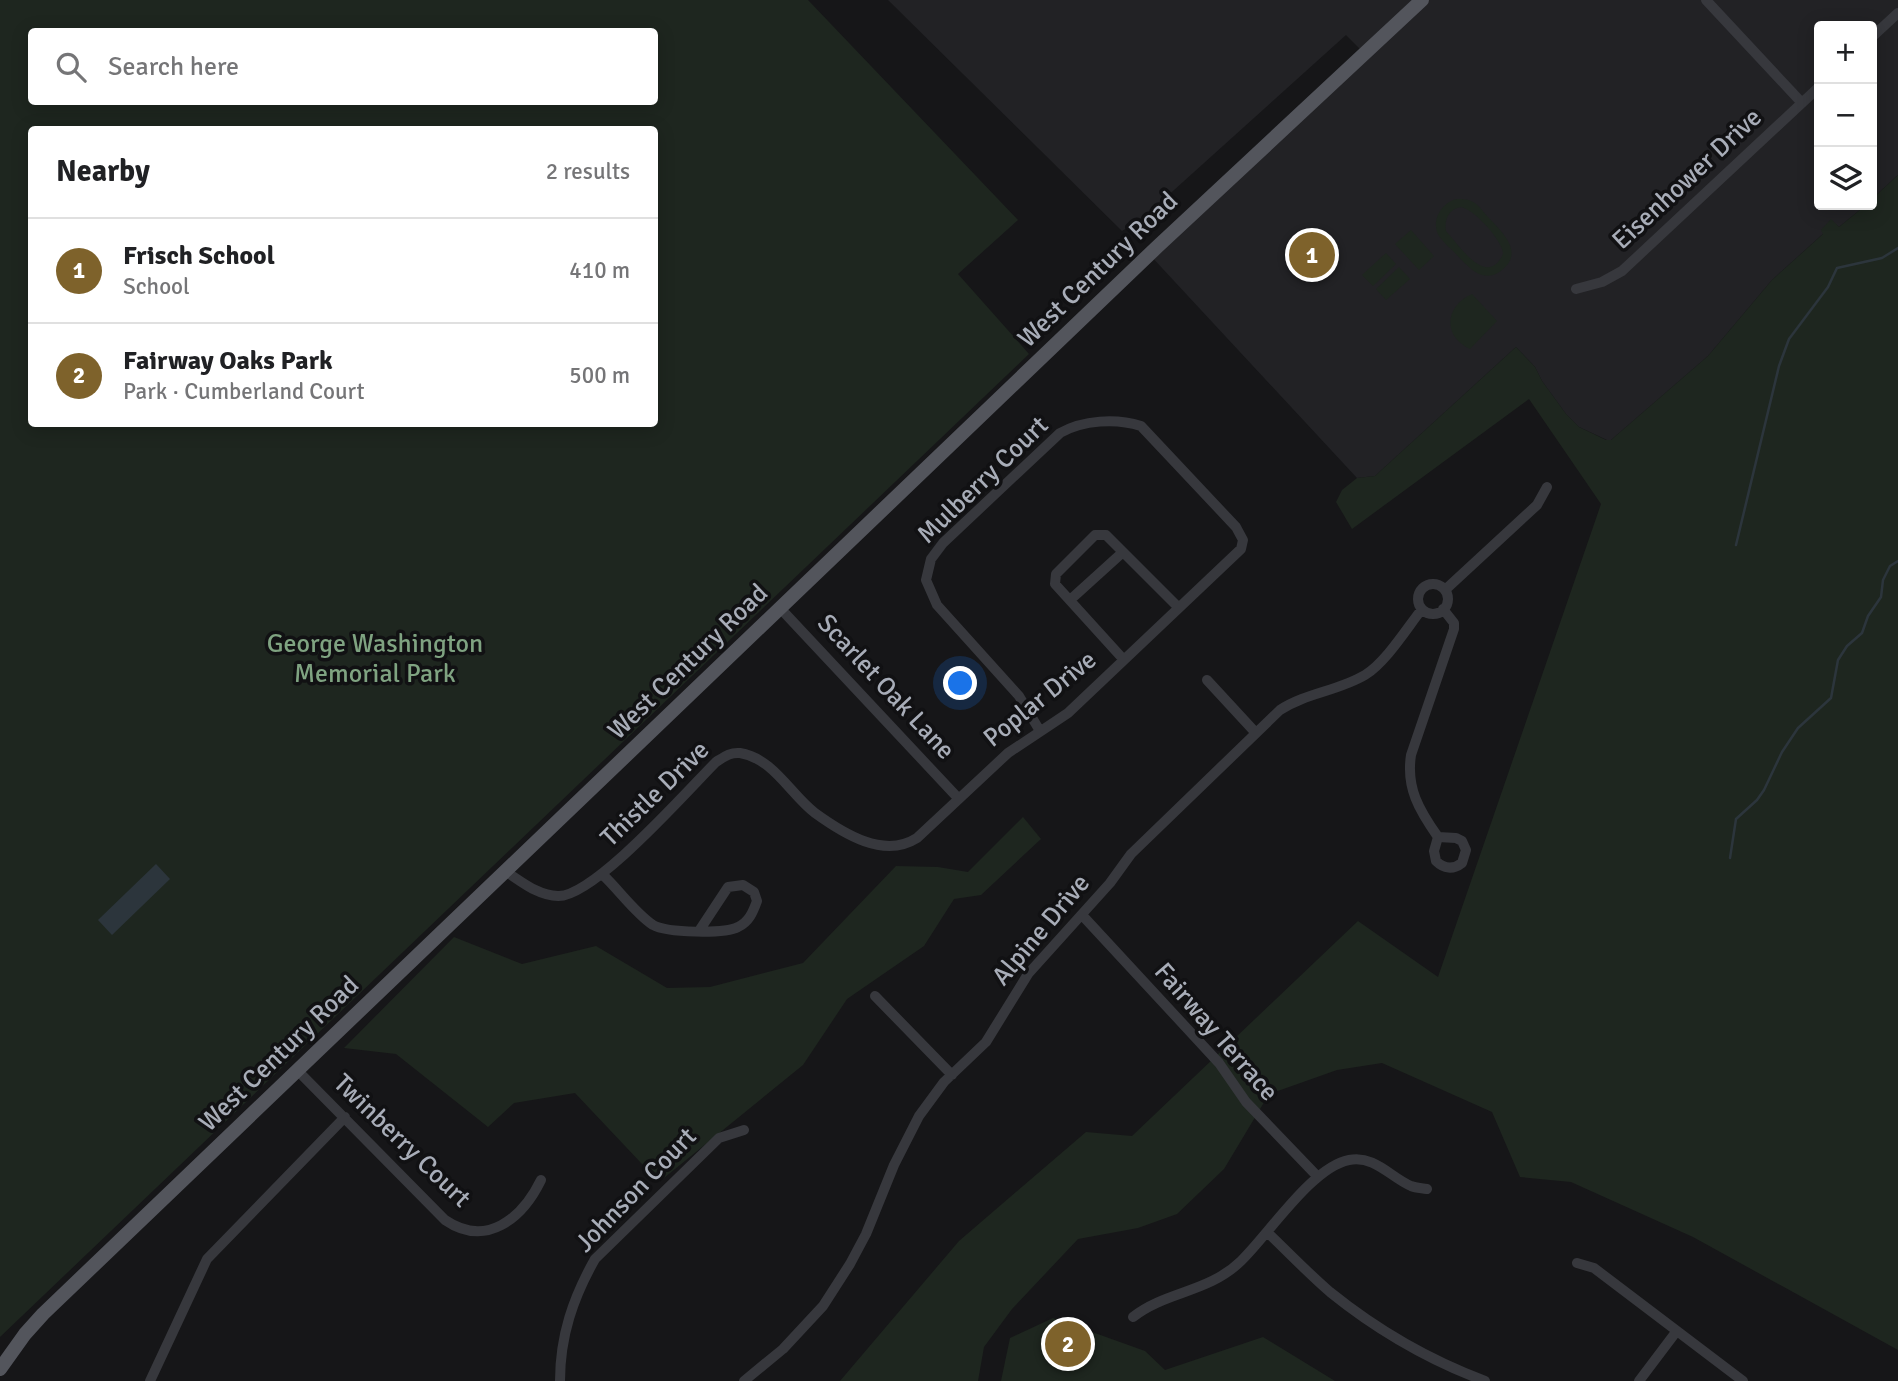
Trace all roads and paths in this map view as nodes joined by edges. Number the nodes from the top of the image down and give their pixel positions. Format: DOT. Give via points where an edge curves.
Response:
graph roads {
  1 [pos="1422,0"];
  2 [pos="1706,0"];
  3 [pos="1898,13"];
  4 [pos="1877,32"];
  5 [pos="1814,91"];
  6 [pos="1802,103"];
  7 [pos="1576,289"];
  8 [pos="1547,487"];
  9 [pos="1231,523"];
  10 [pos="1123,552"];
  11 [pos="1445,590"];
  12 [pos="1070,600"];
  13 [pos="780,608"];
  14 [pos="1179,608"];
  15 [pos="1422,609"];
  16 [pos="1443,609"];
  17 [pos="1124,660"];
  18 [pos="1207,680"];
  19 [pos="1040,731"];
  20 [pos="1255,732"];
  21 [pos="958,798"];
  22 [pos="1438,836"];
  23 [pos="863,842"];
  24 [pos="505,871"];
  25 [pos="603,875"];
  26 [pos="1082,915"];
  27 [pos="699,931"];
  28 [pos="875,996"];
  29 [pos="297,1070"];
  30 [pos="952,1075"];
  31 [pos="345,1117"];
  32 [pos="744,1130"];
  33 [pos="1318,1177"];
  34 [pos="541,1180"];
  35 [pos="1427,1189"];
  36 [pos="1267,1232"];
  37 [pos="1577,1263"];
  38 [pos="1133,1317"];
  39 [pos="1676,1332"];
  40 [pos="0,1369"];
  41 [pos="150,1381"];
  42 [pos="560,1381"];
  43 [pos="744,1381"];
  44 [pos="1485,1381"];
  45 [pos="1639,1381"];
  46 [pos="1743,1381"];
  1 -- 13 [label="main road, West Century Road"];
  2 -- 6 [label="street"];
  3 -- 4 [label="street"];
  5 -- 6 [label="street, Eisenhower Drive"];
  6 -- 7 [label="street, Eisenhower Drive" via="1622,271"];
  8 -- 11 [label="street" via="1537,505"];
  9 -- 14 [label="street, Poplar Drive" via="1241,534 1241,549"];
  9 -- 19 [label="street, Mulberry Court" via="1141,426 1108,421 1060,433 943,543 928,568 930,595 1019,696"];
  10 -- 12 [label="street"];
  10 -- 12 [label="street" via="1106,535 1095,536 1056,574 1055,584"];
  10 -- 14 [label="street"];
  11 -- 15 [label="street" via="1434,584 1425,586 1418,598"];
  11 -- 16 [label="street" via="1448,601"];
  12 -- 17 [label="street"];
  13 -- 21 [label="street, Scarlet Oak Lane"];
  13 -- 24 [label="main road, West Century Road"];
  14 -- 17 [label="street, Poplar Drive"];
  15 -- 16 [label="street" via="1433,614"];
  15 -- 20 [label="street, Alpine Drive" via="1367,674 1291,703"];
  16 -- 22 [label="street" via="1454,629 1409,768 1414,799"];
  17 -- 19 [label="street, Poplar Drive" via="1068,713"];
  18 -- 20 [label="street"];
  19 -- 21 [label="street, Poplar Drive"];
  20 -- 26 [label="street, Alpine Drive" via="1131,854"];
  21 -- 23 [label="street, Poplar Drive" via="906,845 889,848"];
  23 -- 25 [label="street, Thistle Drive" via="814,813 755,758 727,754"];
  24 -- 25 [label="street, Thistle Drive" via="536,891 554,896 572,894"];
  24 -- 29 [label="main road, West Century Road"];
  25 -- 27 [label="street" via="652,924 664,930"];
  26 -- 30 [label="street, Alpine Drive" via="1028,974 986,1042"];
  26 -- 33 [label="street, Fairway Terrace"];
  27 -- 27 [label="street" via="736,929 746,922 757,901 754,892 743,885 728,887"];
  28 -- 30 [label="street"];
  29 -- 31 [label="street, Twinberry Court"];
  29 -- 40 [label="main road, West Century Road" via="43,1314"];
  30 -- 43 [label="street, Alpine Drive" via="906,1138 866,1234 837,1285 802,1330"];
  31 -- 34 [label="street, Twinberry Court" via="445,1220 463,1230 485,1231 506,1223 533,1196"];
  31 -- 41 [label="street" via="206,1259"];
  32 -- 42 [label="street, Johnson Court" via="719,1138 595,1259 566,1325"];
  33 -- 35 [label="street" via="1341,1162 1361,1159"];
  33 -- 36 [label="street"];
  36 -- 38 [label="street" via="1219,1278 1146,1307"];
  36 -- 44 [label="street" via="1373,1324 1435,1360"];
  37 -- 39 [label="street" via="1594,1268"];
  39 -- 45 [label="street"];
  39 -- 46 [label="street"];
}
